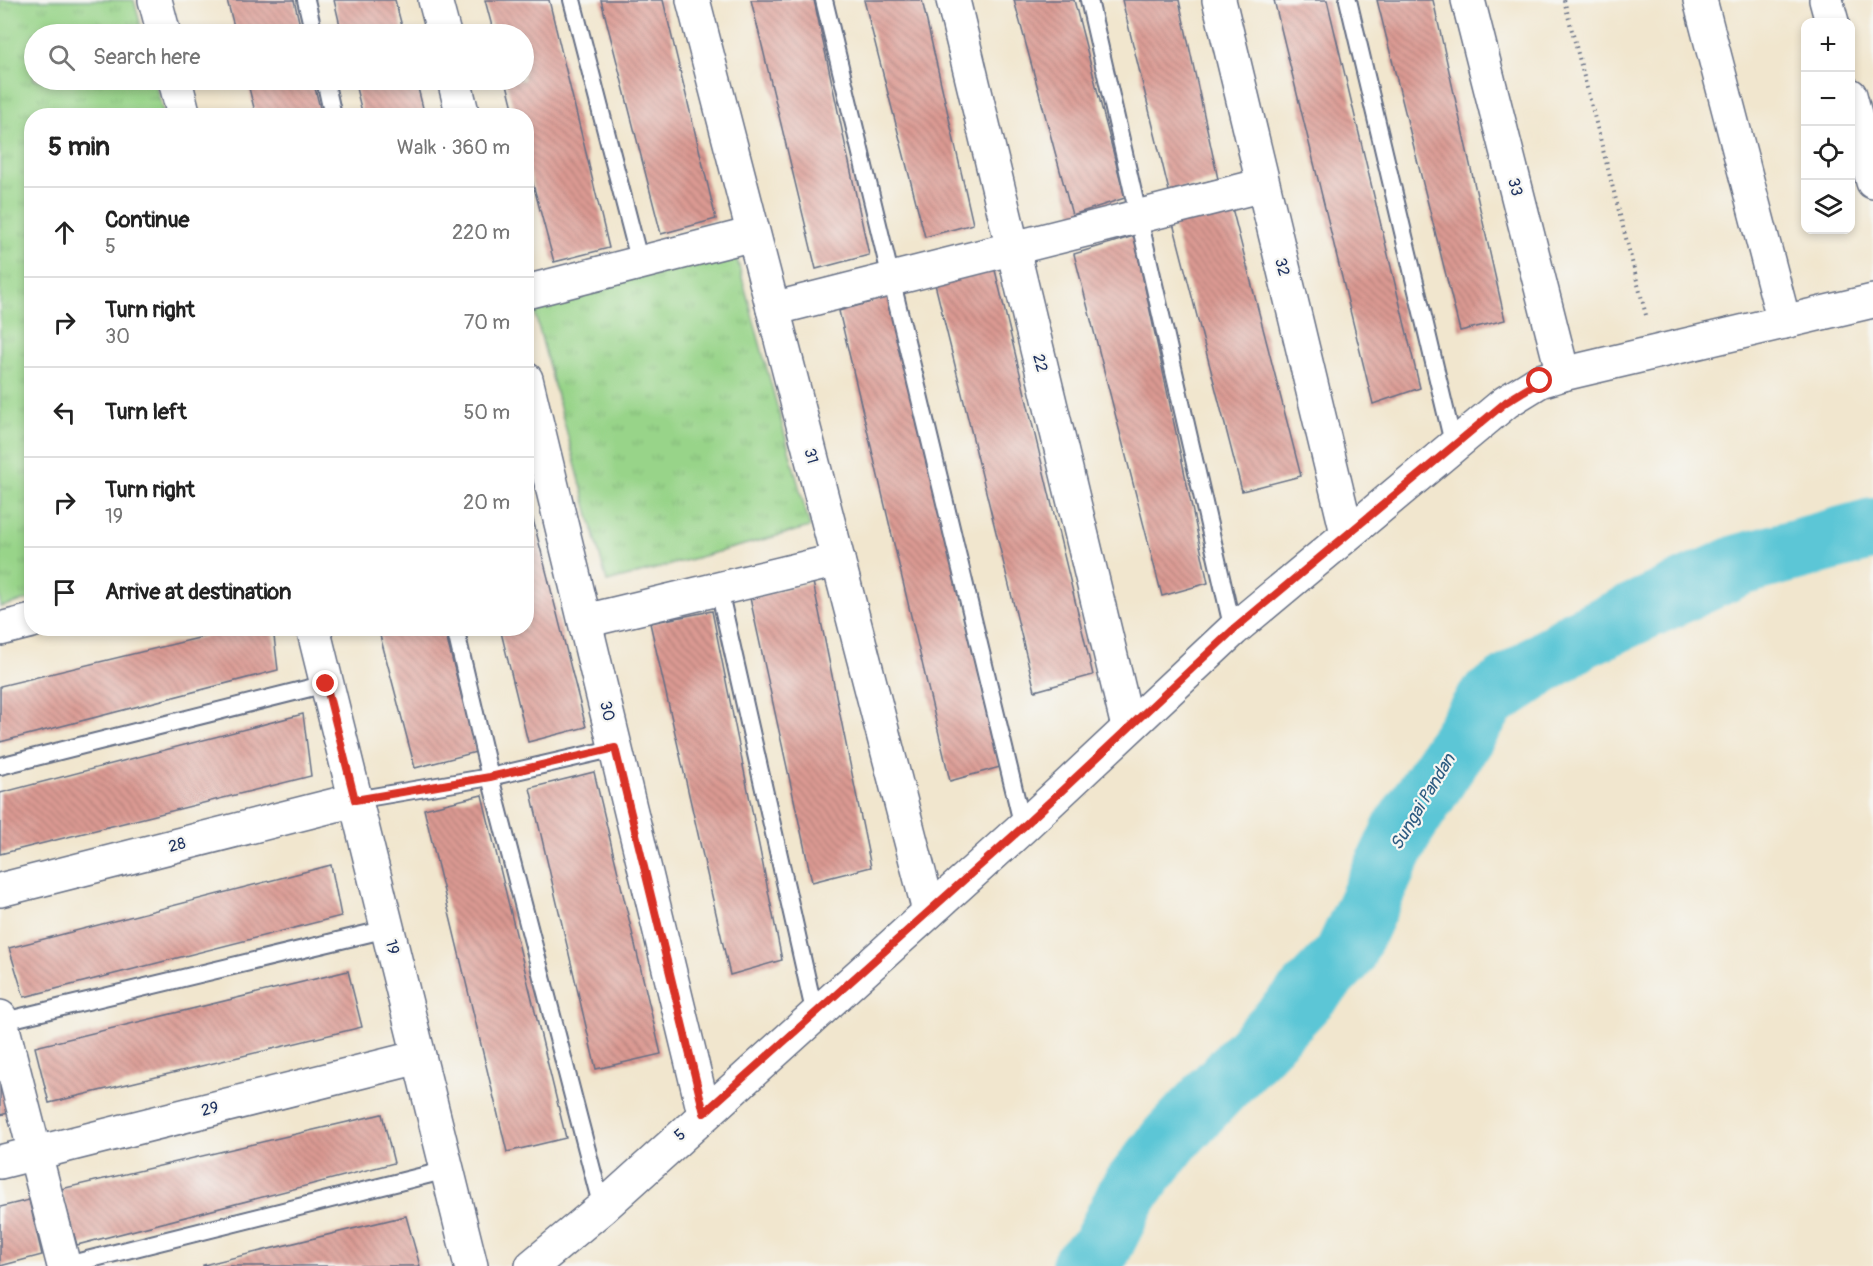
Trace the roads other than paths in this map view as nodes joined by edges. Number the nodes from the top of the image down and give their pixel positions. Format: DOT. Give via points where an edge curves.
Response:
graph roads {
  1 [pos="155,0"];
  2 [pos="306,0"];
  3 [pos="435,0"];
  4 [pos="572,0"];
  5 [pos="693,0"];
  6 [pos="824,0"];
  7 [pos="953,0"];
  8 [pos="1089,0"];
  9 [pos="1219,0"];
  10 [pos="1348,0"];
  11 [pos="1468,0"];
  12 [pos="1700,0"];
  13 [pos="1826,0"];
  14 [pos="1831,18"];
  15 [pos="161,24"];
  16 [pos="312,24"];
  17 [pos="441,24"];
  18 [pos="178,90"];
  19 [pos="327,90"];
  20 [pos="456,90"];
  21 [pos="182,108"];
  22 [pos="331,108"];
  23 [pos="461,108"];
  24 [pos="1855,111"];
  25 [pos="1873,182"];
  26 [pos="1263,185"];
  27 [pos="1138,216"];
  28 [pos="753,234"];
  29 [pos="1012,248"];
  30 [pos="640,263"];
  31 [pos="891,279"];
  32 [pos="534,290"];
  33 [pos="1873,301"];
  34 [pos="773,309"];
  35 [pos="1784,322"];
  36 [pos="1563,374"];
  37 [pos="534,412"];
  38 [pos="1454,447"];
  39 [pos="1347,533"];
  40 [pos="838,560"];
  41 [pos="719,590"];
  42 [pos="585,621"];
  43 [pos="24,623"];
  44 [pos="0,629"];
  45 [pos="1233,630"];
  46 [pos="315,636"];
  47 [pos="457,636"];
  48 [pos="326,684"];
  49 [pos="1128,727"];
  50 [pos="615,748"];
  51 [pos="0,766"];
  52 [pos="490,777"];
  53 [pos="355,800"];
  54 [pos="1023,827"];
  55 [pos="0,891"];
  56 [pos="929,911"];
  57 [pos="387,929"];
  58 [pos="815,1016"];
  59 [pos="0,1020"];
  60 [pos="419,1057"];
  61 [pos="704,1113"];
  62 [pos="35,1153"];
  63 [pos="0,1162"];
  64 [pos="447,1170"];
  65 [pos="602,1208"];
  66 [pos="64,1266"];
  67 [pos="471,1266"];
  68 [pos="532,1266"];
  1 -- 15 [label="street"];
  2 -- 16 [label="lane"];
  3 -- 17 [label="street"];
  4 -- 30 [label="lane"];
  5 -- 28 [label="street, 31"];
  6 -- 31 [label="lane"];
  7 -- 29 [label="street, 22"];
  8 -- 27 [label="lane"];
  9 -- 26 [label="street, 32"];
  10 -- 38 [label="lane"];
  11 -- 36 [label="street, 33"];
  12 -- 35 [label="street"];
  13 -- 14 [label="street"];
  18 -- 21 [label="street"];
  19 -- 22 [label="lane"];
  20 -- 23 [label="street"];
  24 -- 25 [label="street"];
  26 -- 27 [label="street"];
  26 -- 39 [label="street, 32"];
  27 -- 29 [label="street"];
  27 -- 45 [label="lane"];
  28 -- 30 [label="street"];
  28 -- 34 [label="street, 31"];
  29 -- 31 [label="street"];
  29 -- 49 [label="street, 22"];
  30 -- 32 [label="street"];
  31 -- 34 [label="street"];
  31 -- 54 [label="lane"];
  33 -- 35 [label="street, 5"];
  34 -- 40 [label="street, 31"];
  35 -- 36 [label="street, 5"];
  36 -- 38 [label="street, 5" via="1540,381 1506,402"];
  37 -- 42 [label="street, 30"];
  38 -- 39 [label="street, 5"];
  39 -- 45 [label="street, 5"];
  40 -- 41 [label="street"];
  40 -- 56 [label="street, 31"];
  41 -- 42 [label="street"];
  41 -- 58 [label="lane"];
  42 -- 50 [label="street, 30"];
  43 -- 44 [label="street"];
  45 -- 49 [label="street, 5"];
  46 -- 48 [label="street, 19"];
  47 -- 52 [label="lane"];
  48 -- 51 [label="lane"];
  48 -- 53 [label="street, 19"];
  49 -- 54 [label="street, 5"];
  50 -- 52 [label="lane"];
  50 -- 61 [label="street, 30"];
  52 -- 53 [label="lane"];
  52 -- 65 [label="lane"];
  53 -- 55 [label="street, 28"];
  53 -- 57 [label="street, 19"];
  54 -- 56 [label="street, 5"];
  56 -- 58 [label="street, 5"];
  57 -- 59 [label="lane"];
  57 -- 60 [label="street, 19"];
  58 -- 61 [label="street, 5"];
  59 -- 62 [label="street"];
  60 -- 62 [label="street, 29"];
  60 -- 64 [label="street, 19"];
  61 -- 65 [label="street, 5"];
  62 -- 63 [label="street, 29"];
  62 -- 66 [label="street"];
  64 -- 66 [label="lane"];
  64 -- 67 [label="street, 19"];
  65 -- 68 [label="street, 5"];
}
